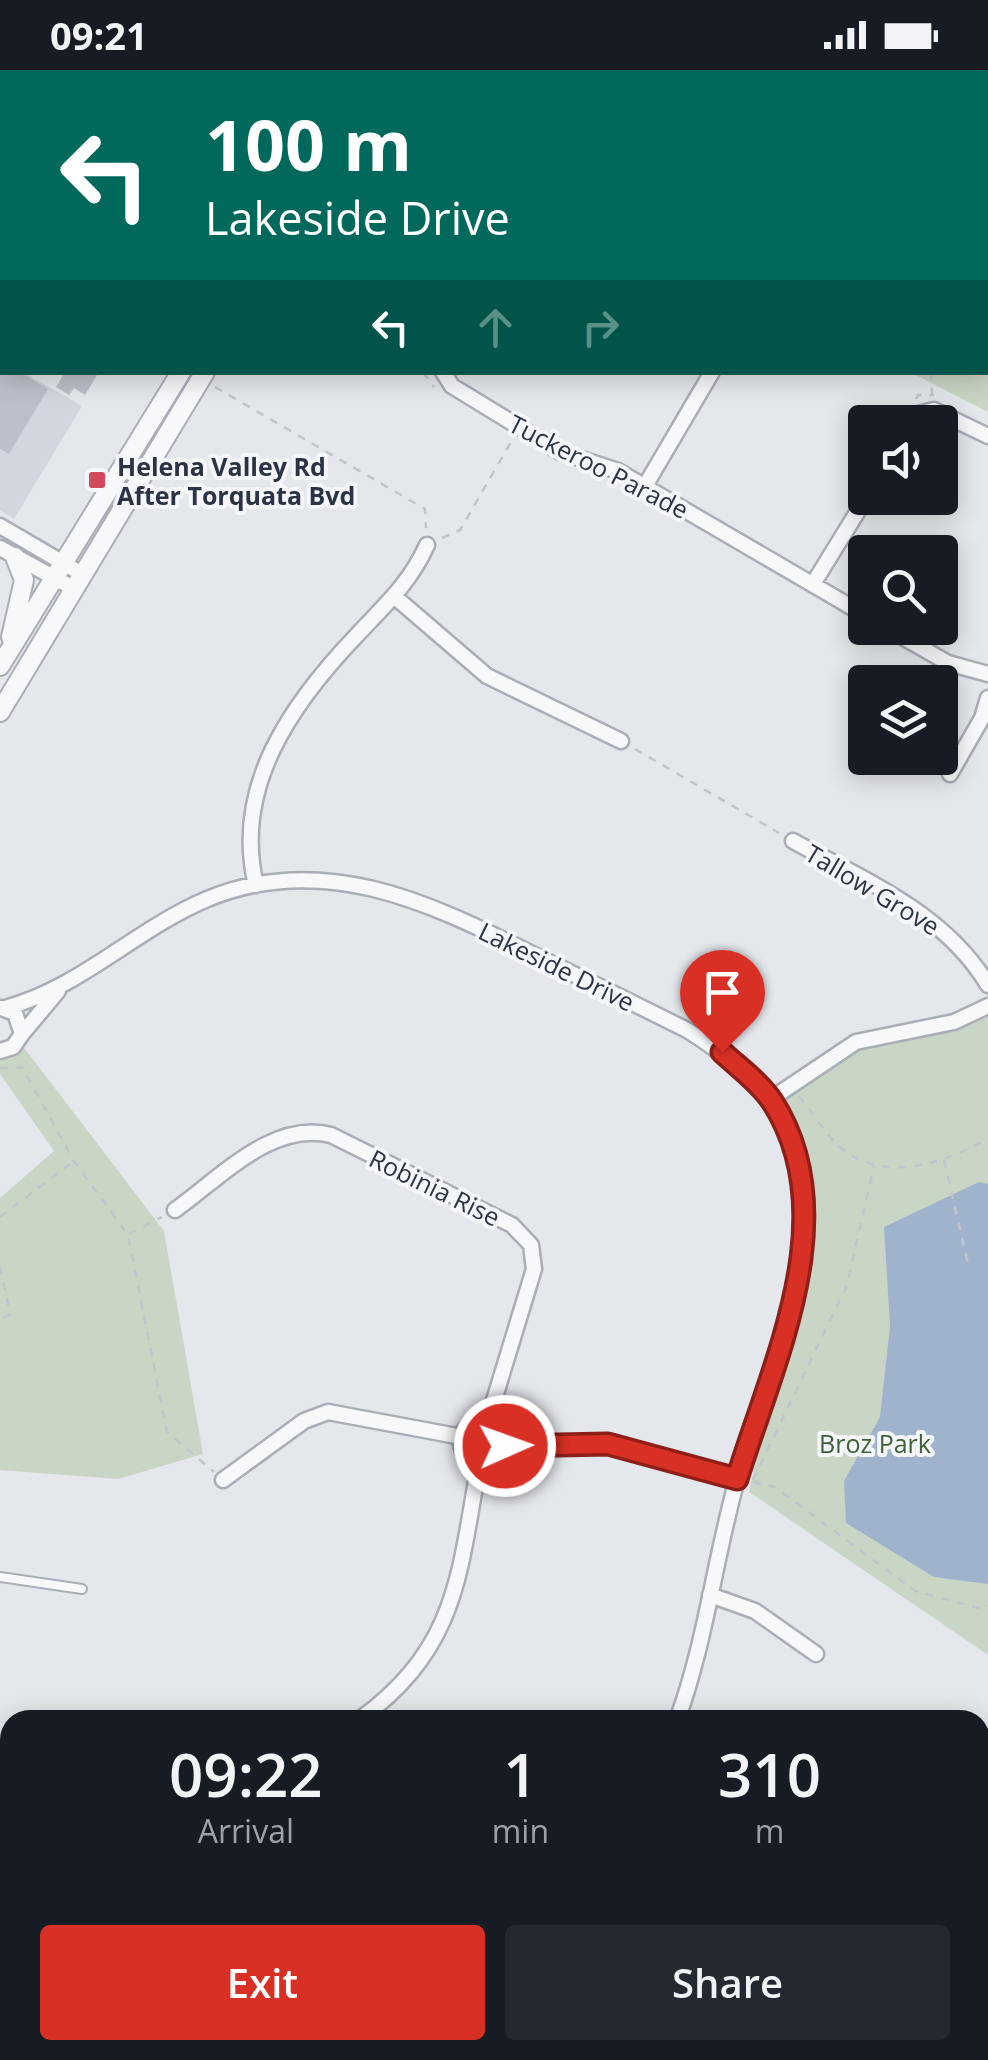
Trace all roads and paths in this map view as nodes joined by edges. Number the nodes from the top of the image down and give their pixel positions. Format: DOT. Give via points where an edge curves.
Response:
graph roads {
  1 [pos="179,375"];
  2 [pos="445,375"];
  3 [pos="710,375"];
  4 [pos="930,375"];
  5 [pos="203,376"];
  6 [pos="933,405"];
  7 [pos="958,419"];
  8 [pos="520,428"];
  9 [pos="988,436"];
  10 [pos="646,486"];
  11 [pos="856,515"];
  12 [pos="0,526"];
  13 [pos="427,545"];
  14 [pos="8,553"];
  15 [pos="59,571"];
  16 [pos="78,581"];
  17 [pos="813,584"];
  18 [pos="396,597"];
  19 [pos="848,604"];
  20 [pos="918,645"];
  21 [pos="3,661"];
  22 [pos="988,674"];
  23 [pos="988,698"];
  24 [pos="0,712"];
  25 [pos="621,741"];
  26 [pos="958,760"];
  27 [pos="793,842"];
  28 [pos="256,885"];
  29 [pos="988,985"];
  30 [pos="62,987"];
  31 [pos="988,1006"];
  32 [pos="3,1008"];
  33 [pos="22,1034"];
  34 [pos="0,1051"];
  35 [pos="0,1068"];
  36 [pos="790,1084"];
  37 [pos="770,1098"];
  38 [pos="988,1138"];
  39 [pos="943,1158"];
  40 [pos="74,1161"];
  41 [pos="874,1166"];
  42 [pos="175,1210"];
  43 [pos="0,1217"];
  44 [pos="128,1235"];
  45 [pos="968,1264"];
  46 [pos="0,1267"];
  47 [pos="0,1319"];
  48 [pos="488,1420"];
  49 [pos="462,1438"];
  50 [pos="505,1446"];
  51 [pos="479,1464"];
  52 [pos="737,1479"];
  53 [pos="223,1480"];
  54 [pos="0,1577"];
  55 [pos="82,1589"];
  56 [pos="710,1594"];
  57 [pos="988,1606"];
  58 [pos="816,1654"];
  59 [pos="371,1710"];
  60 [pos="679,1710"];
  1 -- 15 [label="street"];
  2 -- 8 [label="street, Tuckeroo Parade"];
  3 -- 10 [label="street"];
  4 -- 6 [label="path"];
  5 -- 13 [label="path" via="425,509"];
  5 -- 16 [label="street"];
  7 -- 9 [label="street"];
  8 -- 10 [label="street, Tuckeroo Parade" via="560,452"];
  8 -- 13 [label="path" via="460,530"];
  10 -- 17 [label="street, Tuckeroo Parade"];
  11 -- 17 [label="street"];
  12 -- 15 [label="street"];
  13 -- 18 [label="street"];
  14 -- 15 [label="street"];
  14 -- 21 [label="street" via="24,580"];
  15 -- 16 [label="street"];
  15 -- 21 [label="street"];
  16 -- 24 [label="street"];
  17 -- 19 [label="street, Tuckeroo Parade"];
  18 -- 25 [label="street" via="487,676"];
  18 -- 28 [label="street" via="315,680 274,745 250,832"];
  20 -- 22 [label="street"];
  23 -- 26 [label="street"];
  25 -- 27 [label="path"];
  27 -- 29 [label="street, Tallow Grove" via="922,913 967,954"];
  28 -- 30 [label="street, Lakeside Drive" via="172,915"];
  28 -- 37 [label="street, Lakeside Drive" via="301,878 350,881 456,916 687,1030 722,1052"];
  30 -- 32 [label="street, Lakeside Drive"];
  30 -- 33 [label="street, Lakeside Drive"];
  31 -- 36 [label="street" via="954,1022 856,1042"];
  32 -- 33 [label="street, Lakeside Drive" via="22,1022"];
  33 -- 34 [label="street, Lakeside Drive"];
  35 -- 40 [label="path" via="22,1067"];
  36 -- 37 [label="street"];
  36 -- 41 [label="path" via="840,1146"];
  37 -- 52 [label="street, Lakeside Drive" via="802,1173 803,1257"];
  38 -- 39 [label="path"];
  39 -- 41 [label="path" via="914,1167"];
  39 -- 45 [label="path"];
  40 -- 43 [label="path"];
  40 -- 44 [label="path"];
  41 -- 57 [label="path" via="846,1285 752,1482 775,1487 915,1591"];
  42 -- 44 [label="path"];
  42 -- 48 [label="street, Robinia Rise" via="280,1135 305,1131 331,1136 512,1224 530,1244 534,1269"];
  44 -- 53 [label="path" via="167,1432"];
  46 -- 47 [label="path" via="10,1314"];
  48 -- 49 [label="street" via="471,1423"];
  48 -- 50 [label="street" via="502,1430"];
  49 -- 51 [label="street" via="465,1454"];
  49 -- 53 [label="street" via="328,1412 304,1421"];
  50 -- 51 [label="street" via="495,1460"];
  50 -- 52 [label="street" via="608,1444"];
  51 -- 59 [label="street" via="457,1583 437,1636 406,1682"];
  52 -- 56 [label="street, Lakeside Drive"];
  54 -- 55 [label="lane"];
  56 -- 58 [label="street" via="755,1611"];
  56 -- 60 [label="street, Lakeside Drive"];
}
